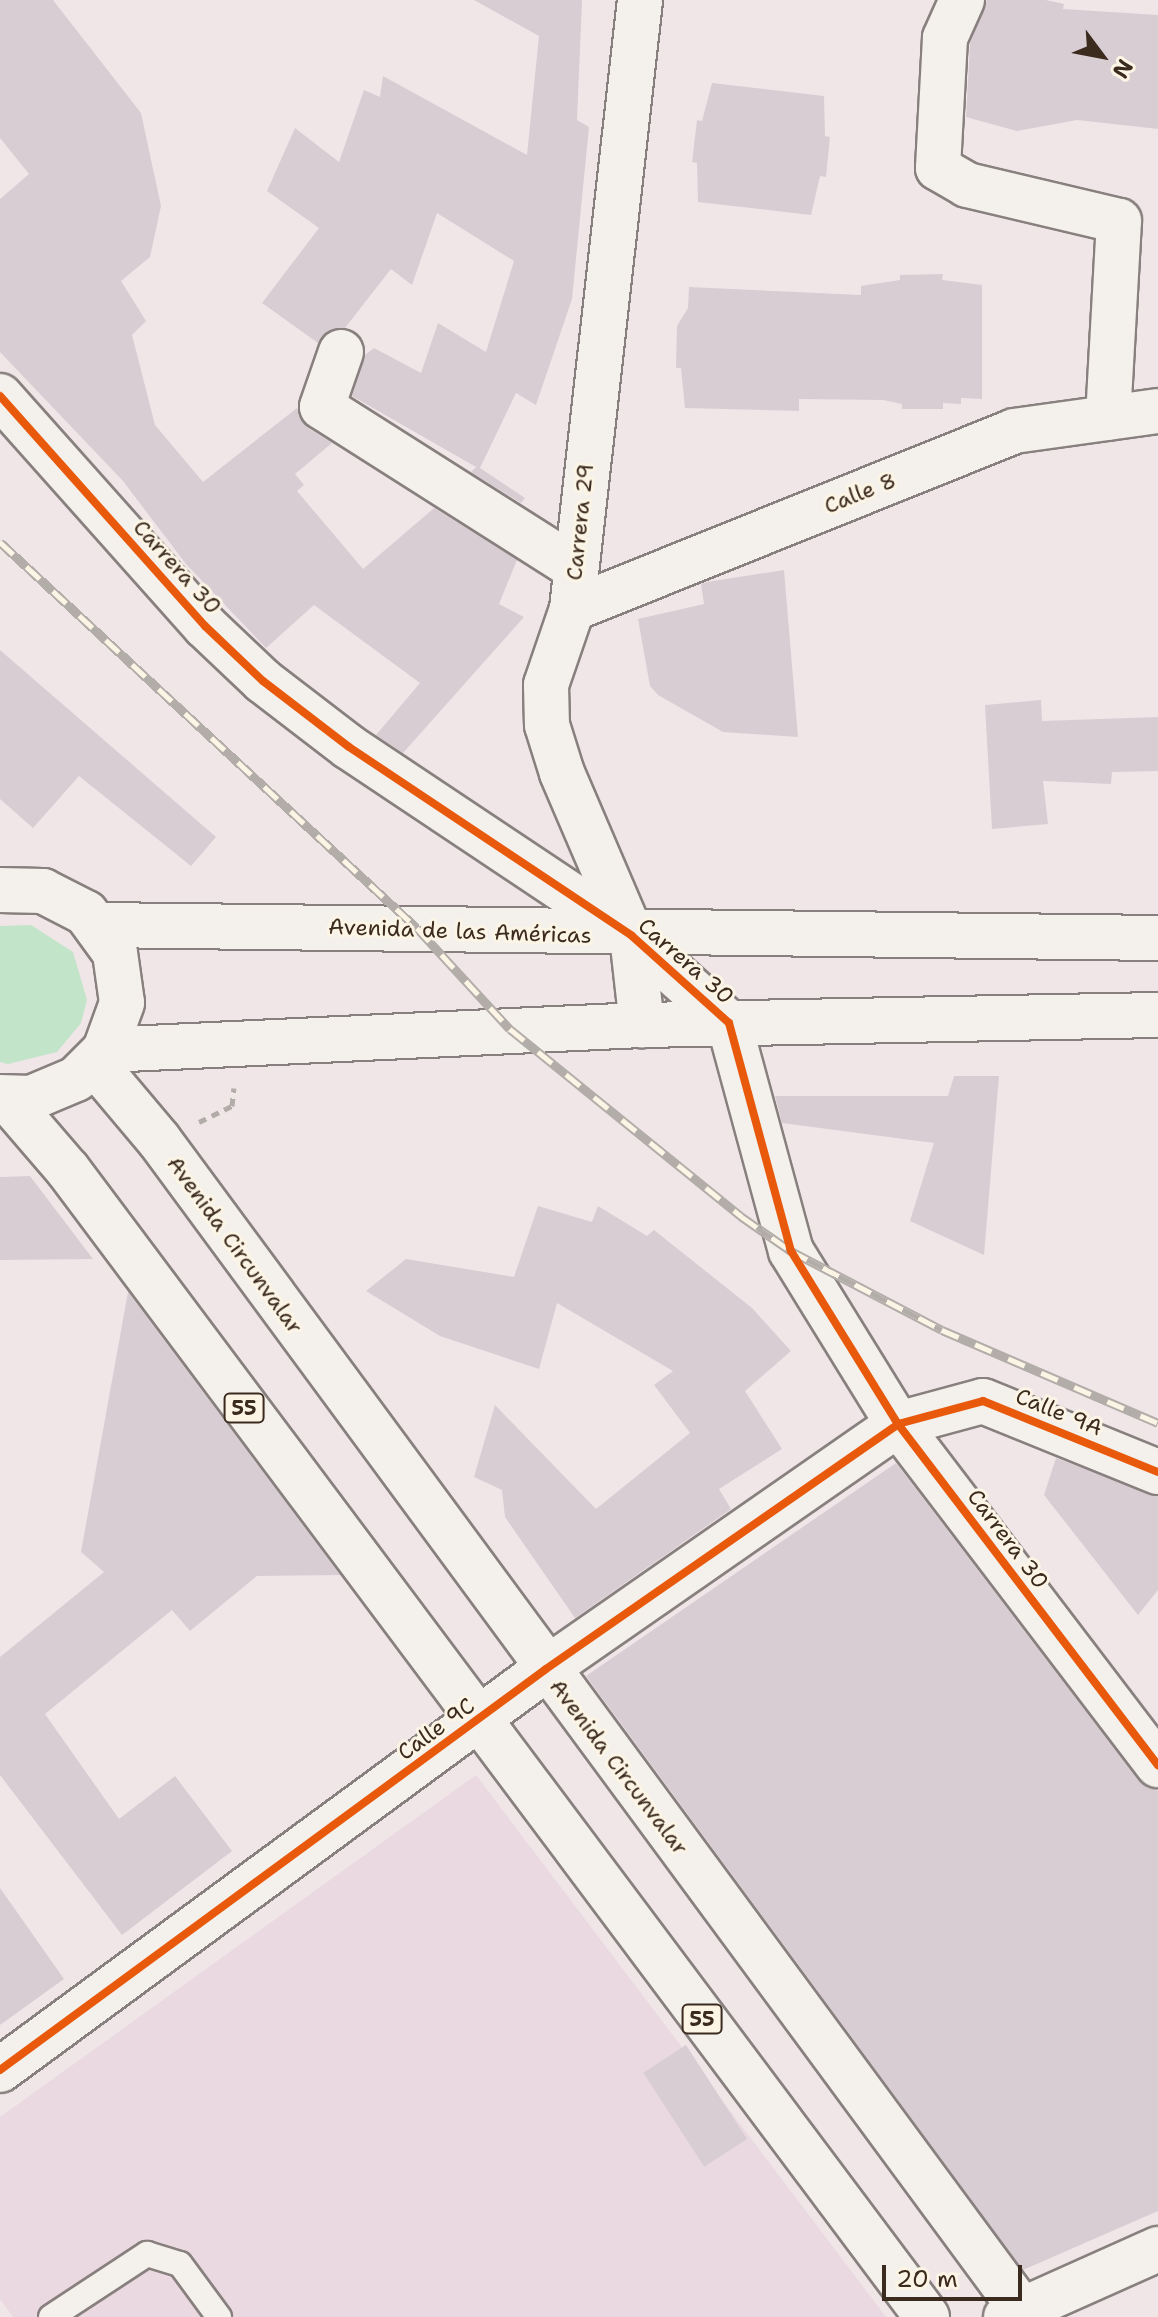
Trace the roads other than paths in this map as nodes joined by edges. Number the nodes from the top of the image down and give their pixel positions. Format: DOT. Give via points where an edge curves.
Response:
graph roads {
  1 [pos="640,0"];
  2 [pos="962,0"];
  3 [pos="341,352"];
  4 [pos="0,396"];
  5 [pos="1158,411"];
  6 [pos="1108,418"];
  7 [pos="573,566"];
  8 [pos="572,609"];
  9 [pos="3,885"];
  10 [pos="97,925"];
  11 [pos="632,936"];
  12 [pos="1158,938"];
  13 [pos="1158,1015"];
  14 [pos="729,1023"];
  15 [pos="642,1025"];
  16 [pos="100,1057"];
  17 [pos="3,1097"];
  18 [pos="898,1424"];
  19 [pos="1158,1472"];
  20 [pos="546,1669"];
  21 [pos="478,1721"];
  22 [pos="1158,1765"];
  23 [pos="0,2070"];
  24 [pos="1158,2249"];
  25 [pos="1018,2314"];
  26 [pos="51,2317"];
  27 [pos="219,2317"];
  28 [pos="927,2317"];
  1 -- 7 [label="main road, Carrera 29"];
  2 -- 6 [label="main road" via="945,38 938,168 967,185 1119,221"];
  3 -- 7 [label="main road" via="322,407"];
  4 -- 11 [label="main road, Carrera 30" via="205,626 263,681 349,747"];
  5 -- 6 [label="main road, Calle 8"];
  6 -- 8 [label="main road, Calle 8" via="1014,431"];
  7 -- 8 [label="main road, Carrera 29"];
  8 -- 11 [label="main road, Carrera 29" via="546,685 547,725"];
  9 -- 10 [label="main road" via="58,896"];
  10 -- 11 [label="main road, Avenida de las Américas"];
  10 -- 16 [label="main road" via="115,953 122,986 119,1020"];
  11 -- 12 [label="main road, Avenida de las Américas"];
  11 -- 14 [label="main road, Carrera 30"];
  11 -- 15 [label="main road, Carrera 29"];
  13 -- 14 [label="main road"];
  14 -- 15 [label="main road"];
  14 -- 18 [label="main road, Carrera 30" via="791,1251"];
  15 -- 16 [label="main road" via="238,1043"];
  16 -- 17 [label="main road, 55" via="55,1092"];
  16 -- 20 [label="main road, Avenida Circunvalar"];
  17 -- 21 [label="main road, 55" via="68,1170"];
  18 -- 19 [label="main road, Calle 9A" via="983,1401"];
  18 -- 20 [label="main road, Calle 9C"];
  18 -- 22 [label="main road, Carrera 30"];
  20 -- 21 [label="main road, Calle 9C"];
  20 -- 25 [label="main road, Avenida Circunvalar"];
  21 -- 23 [label="main road, Calle 9C"];
  21 -- 28 [label="main road, 55"];
  24 -- 25 [label="main road"];
  26 -- 27 [label="lane" via="147,2254 180,2264"];
}
